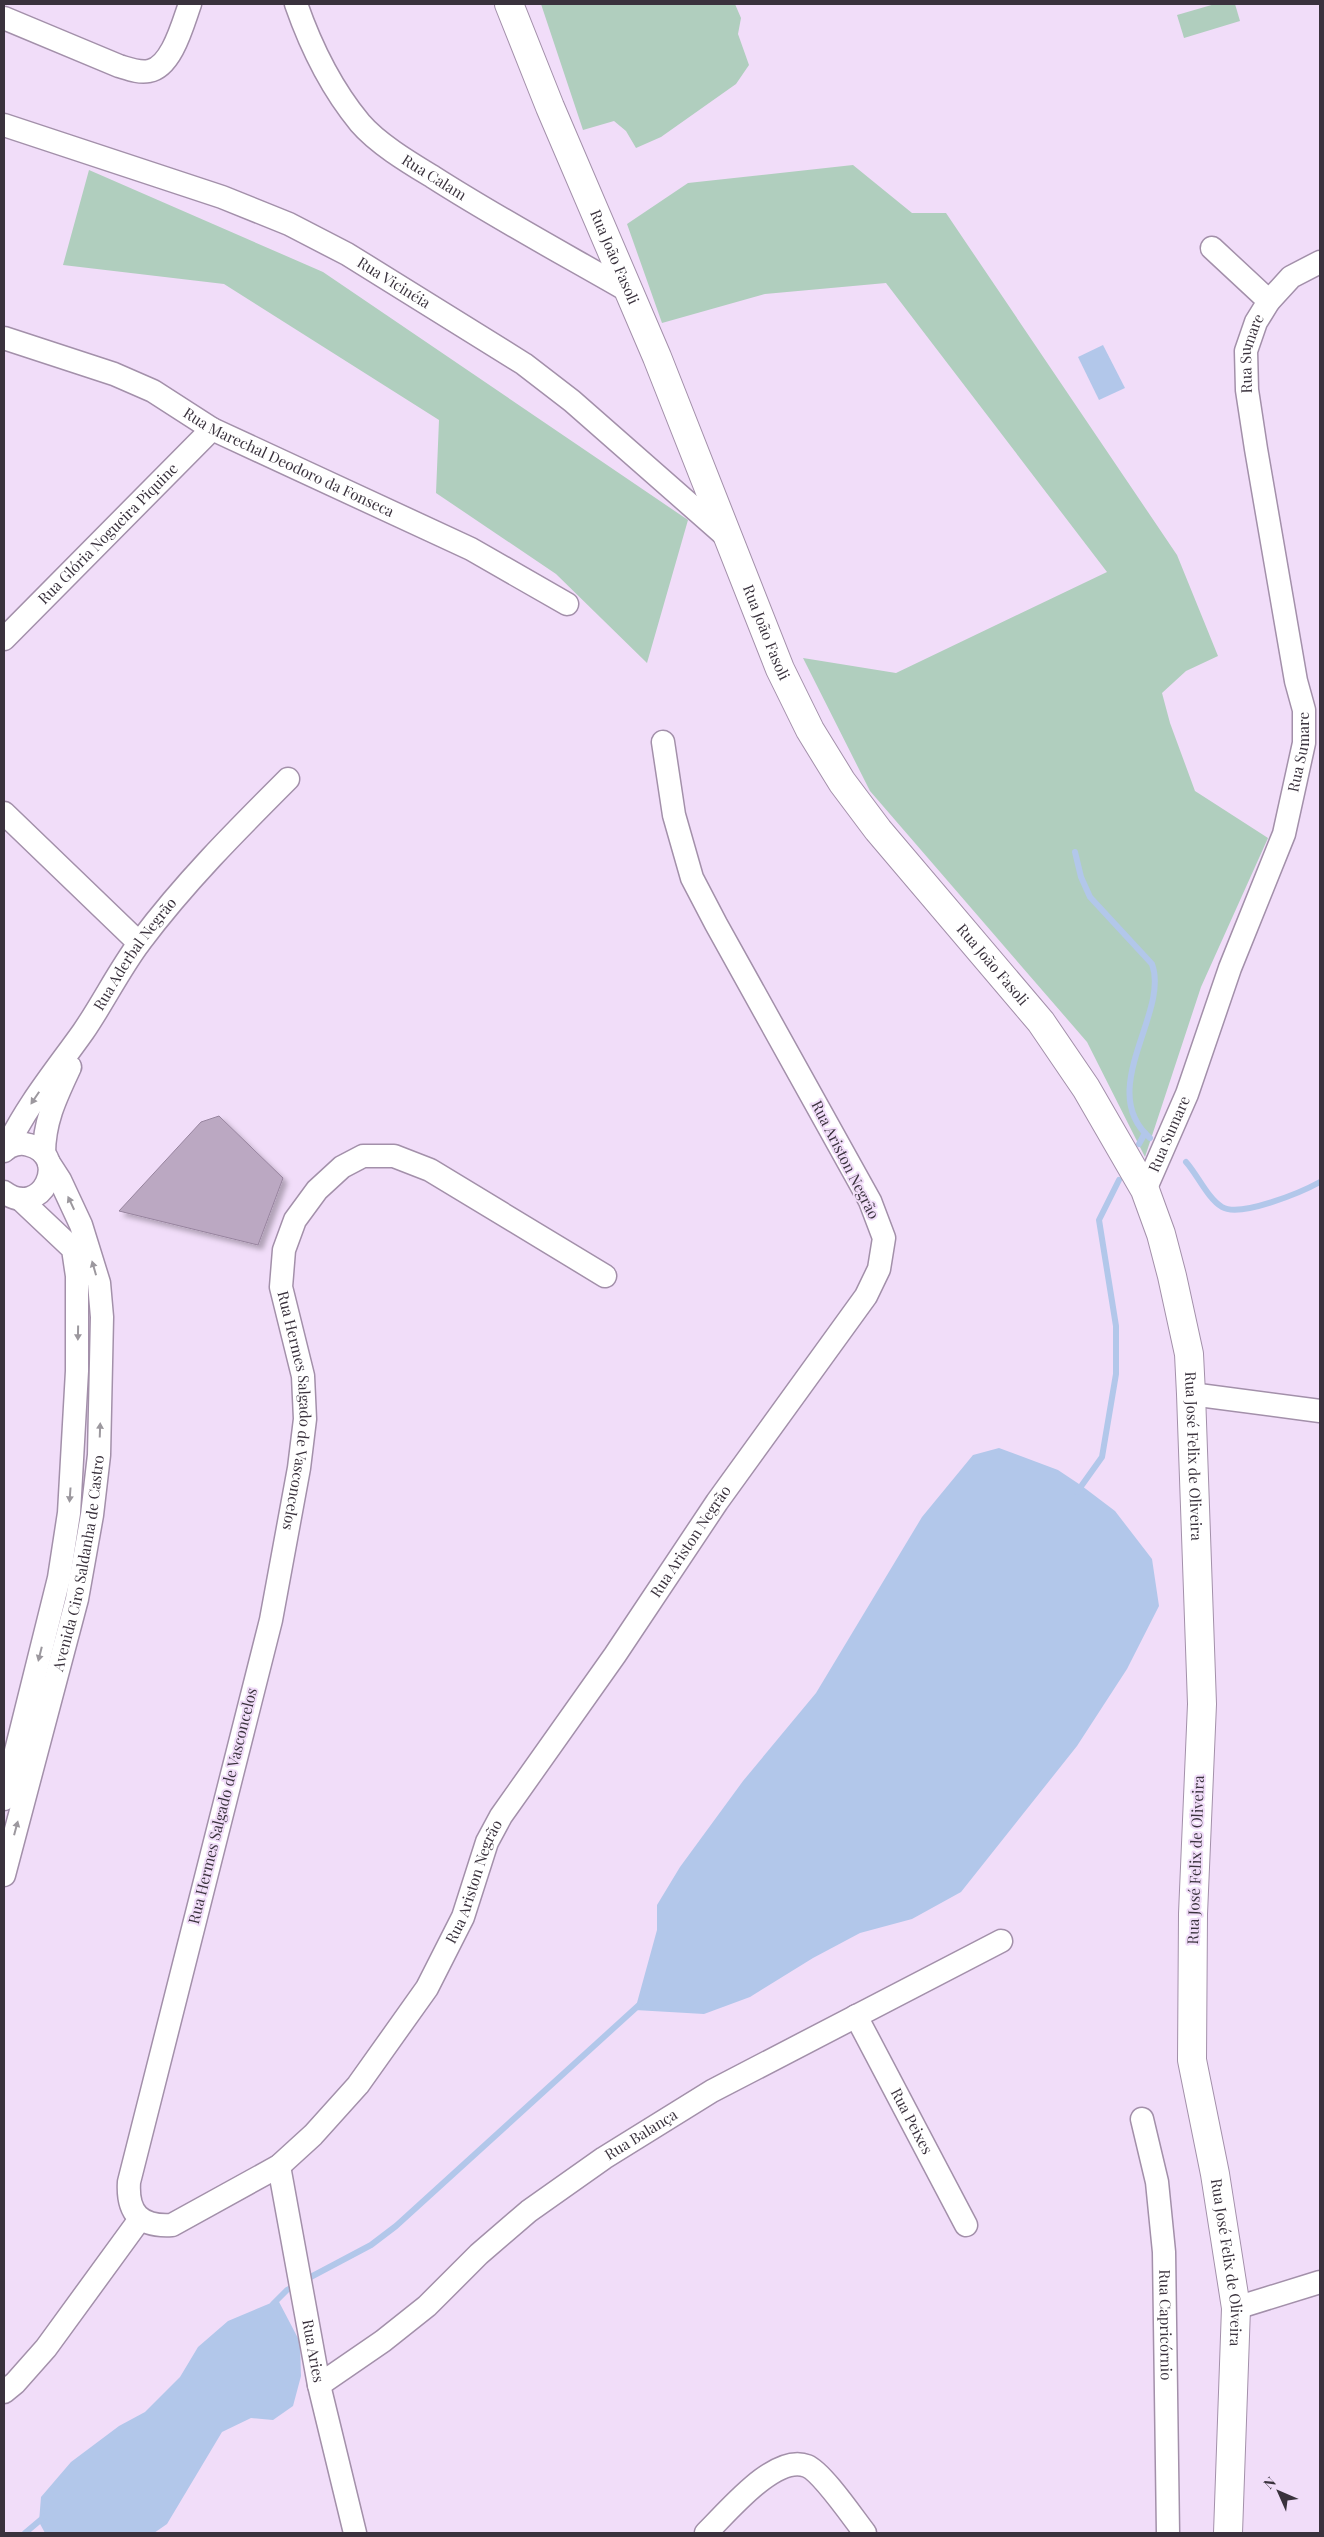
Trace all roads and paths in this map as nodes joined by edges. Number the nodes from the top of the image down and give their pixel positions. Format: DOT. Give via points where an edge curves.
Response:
graph roads {
  1 [pos="190,4"];
  2 [pos="296,4"];
  3 [pos="509,4"];
  4 [pos="4,18"];
  5 [pos="4,125"];
  6 [pos="1212,248"];
  7 [pos="1320,262"];
  8 [pos="630,292"];
  9 [pos="1269,301"];
  10 [pos="4,338"];
  11 [pos="212,429"];
  12 [pos="730,539"];
  13 [pos="567,604"];
  14 [pos="4,639"];
  15 [pos="1312,714"];
  16 [pos="663,742"];
  17 [pos="288,779"];
  18 [pos="4,813"];
  19 [pos="139,943"];
  20 [pos="84,1030"];
  21 [pos="5,1150"];
  22 [pos="47,1159"];
  23 [pos="1145,1190"];
  24 [pos="10,1197"];
  25 [pos="605,1276"];
  26 [pos="102,1370"];
  27 [pos="77,1371"];
  28 [pos="1191,1394"];
  29 [pos="1320,1411"];
  30 [pos="4,1799"];
  31 [pos="4,1875"];
  32 [pos="1002,1941"];
  33 [pos="856,2016"];
  34 [pos="1142,2119"];
  35 [pos="279,2166"];
  36 [pos="140,2218"];
  37 [pos="966,2225"];
  38 [pos="1320,2282"];
  39 [pos="1236,2308"];
  40 [pos="319,2385"];
  41 [pos="4,2392"];
  42 [pos="355,2533"];
  43 [pos="706,2533"];
  44 [pos="865,2533"];
  45 [pos="1168,2533"];
  46 [pos="1228,2533"];
  1 -- 4 [label="street" via="171,52 163,64 151,71 137,72 119,66"];
  2 -- 8 [label="street, Rua Calam" via="310,43 336,91 362,125 402,157 460,194"];
  3 -- 8 [label="main road, Rua João Fasoli" via="560,132"];
  5 -- 12 [label="street, Rua Vicinéia" via="222,197 289,224 346,254 524,364 594,420"];
  6 -- 9 [label="street"];
  7 -- 9 [label="street, Rua Sumare" via="1291,277"];
  8 -- 12 [label="main road, Rua João Fasoli"];
  9 -- 15 [label="street, Rua Sumare" via="1256,322 1246,351 1248,390 1296,681"];
  10 -- 11 [label="street, Rua Marechal Deodoro da Fonseca" via="114,374 153,391"];
  11 -- 13 [label="street, Rua Marechal Deodoro da Fonseca" via="471,549"];
  11 -- 14 [label="street, Rua Glória Nogueira Piquine"];
  12 -- 23 [label="main road, Rua João Fasoli" via="780,669 810,730 842,782 878,830 1042,1022 1086,1088"];
  15 -- 23 [label="street, Rua Sumare" via="1284,834 1230,968 1187,1094"];
  16 -- 35 [label="street, Rua Ariston Negrão" via="674,815 692,878 870,1201 884,1238 879,1269 866,1296 718,1502 501,1816 487,1842 462,1916 427,1988 358,2085 313,2135"];
  17 -- 19 [label="street, Rua Aderbal Negrão" via="228,840"];
  18 -- 19 [label="street"];
  19 -- 20 [label="street, Rua Aderbal Negrão"];
  20 -- 21 [label="street, Rua Aderbal Negrão, one-way" via="16,1127"];
  20 -- 22 [label="street" via="48,1114 44,1132"];
  21 -- 22 [label="street" via="15,1144 26,1144 36,1147"];
  22 -- 24 [label="street" via="48,1181 44,1188 30,1198"];
  26 -- 22 [label="street, Avenida Ciro Saldanha de Castro, one-way" via="98,1283 70,1200"];
  23 -- 28 [label="main road, Rua José Felix de Oliveira" via="1172,1276 1188,1354"];
  24 -- 27 [label="street, Avenida Ciro Saldanha de Castro, one-way" via="73,1249 78,1276"];
  25 -- 36 [label="street, Rua Hermes Salgado de Vasconcelos" via="430,1170 394,1156 363,1156 342,1167 317,1190 295,1220 284,1250 282,1287 303,1376 305,1419 299,1468 271,1620 128,2182 128,2202"];
  26 -- 27 [label="street"];
  31 -- 26 [label="street, Avenida Ciro Saldanha de Castro, one-way" via="86,1558 99,1455"];
  27 -- 30 [label="street, Avenida Ciro Saldanha de Castro, one-way" via="69,1513 59,1578"];
  28 -- 29 [label="street"];
  28 -- 39 [label="main road, Rua José Felix de Oliveira" via="1202,1704 1192,2060"];
  32 -- 33 [label="street, Rua Balança"];
  33 -- 37 [label="street, Rua Peixes"];
  33 -- 40 [label="street, Rua Balança" via="712,2091 604,2158 529,2211 383,2341"];
  34 -- 45 [label="street, Rua Capricórnio" via="1157,2182 1164,2252"];
  35 -- 36 [label="street, Rua Ariston Negrão" via="172,2226 160,2226"];
  35 -- 40 [label="street, Rua Aries"];
  36 -- 41 [label="street" via="46,2348"];
  38 -- 39 [label="street"];
  39 -- 46 [label="main road, Rua José Felix de Oliveira"];
  40 -- 42 [label="street, Rua Aries"];
  43 -- 44 [label="street" via="754,2486 787,2464 808,2466 820,2476"];
}
